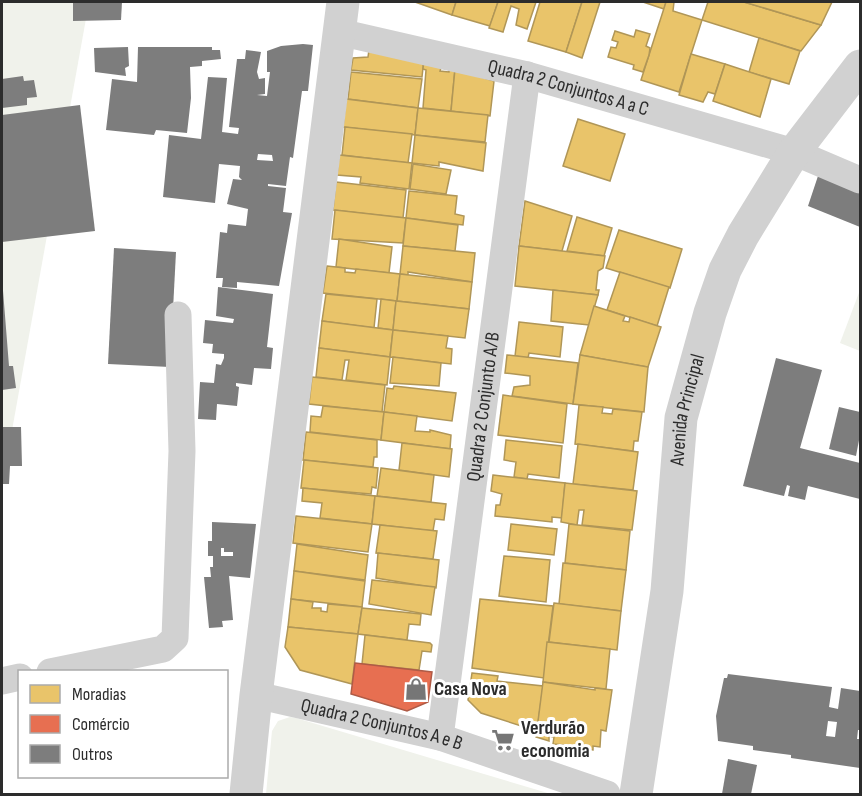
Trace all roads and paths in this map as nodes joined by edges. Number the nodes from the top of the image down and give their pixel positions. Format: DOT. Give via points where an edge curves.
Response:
graph roads {
  1 [pos="341,17"];
  2 [pos="861,66"];
  3 [pos="527,75"];
  4 [pos="794,152"];
  5 [pos="861,180"];
  6 [pos="178,315"];
  7 [pos="60,670"];
  8 [pos="18,677"];
  9 [pos="2,681"];
  10 [pos="256,695"];
  11 [pos="440,737"];
  12 [pos="246,795"];
  13 [pos="607,795"];
  14 [pos="636,795"];
  1 -- 3 [label="street, Quadra 2 Conjuntos A a C"];
  1 -- 10 [label="street"];
  2 -- 4 [label="street, Avenida Principal"];
  3 -- 4 [label="street, Quadra 2 Conjuntos A a C"];
  3 -- 11 [label="street, Quadra 2 Conjunto A/B"];
  4 -- 5 [label="street, Quadra 2 Conjuntos A a C"];
  4 -- 14 [label="street, Avenida Principal" via="725,270 681,418 667,591"];
  6 -- 7 [label="street" via="182,451 175,638 156,651"];
  8 -- 9 [label="street"];
  10 -- 11 [label="street, Quadra 2 Conjuntos A e B"];
  10 -- 12 [label="street"];
  11 -- 13 [label="street, Quadra 2 Conjuntos A e B"];
}
